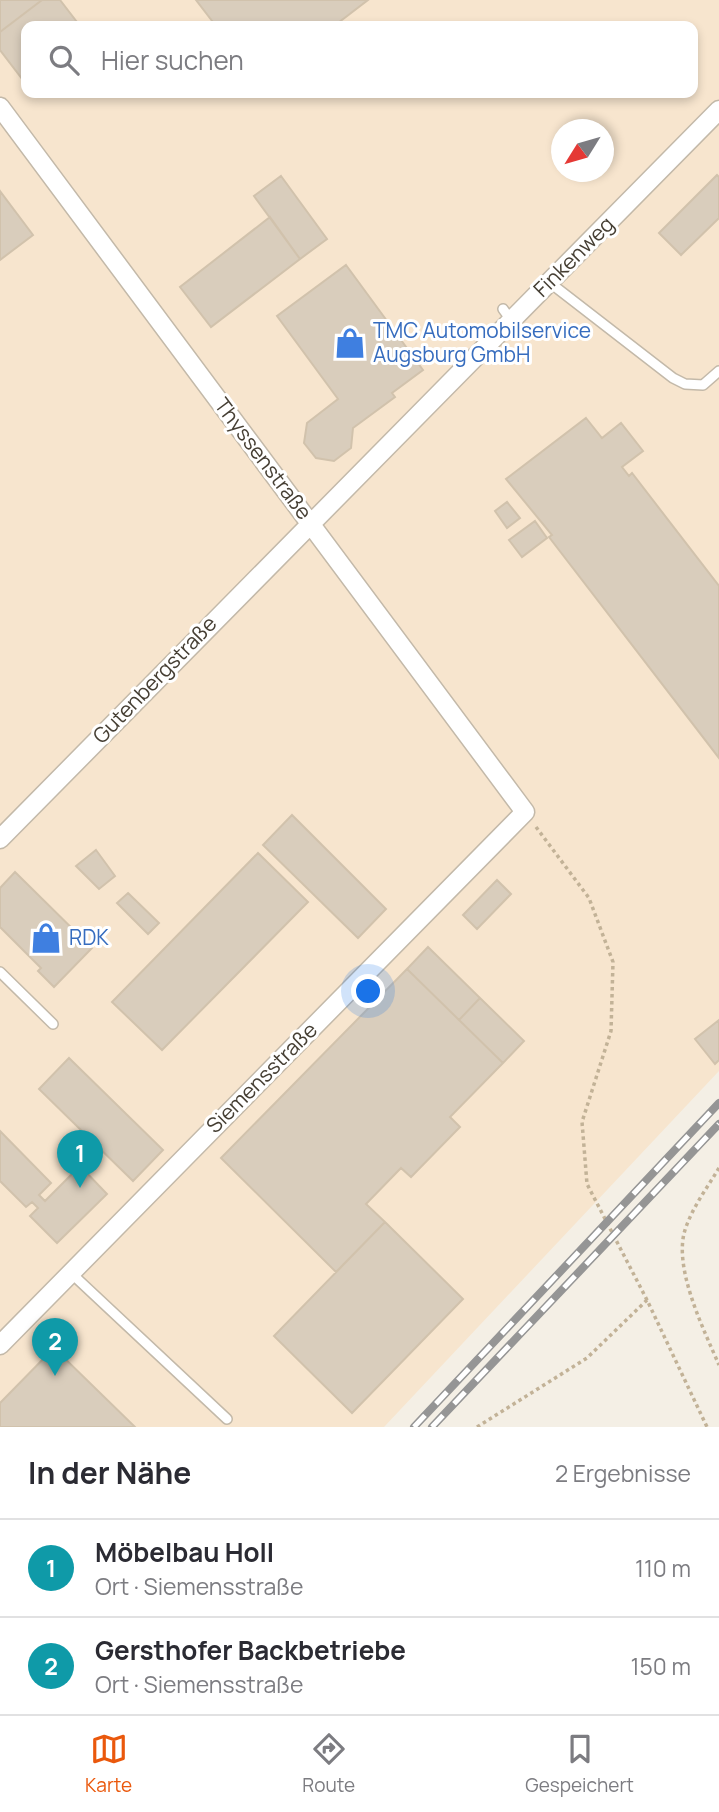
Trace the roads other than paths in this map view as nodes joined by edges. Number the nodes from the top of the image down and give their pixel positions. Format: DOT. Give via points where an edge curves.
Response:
graph roads {
  1 [pos="0,107"];
  2 [pos="719,110"];
  3 [pos="549,282"];
  4 [pos="719,371"];
  5 [pos="311,523"];
  6 [pos="525,812"];
  7 [pos="0,839"];
  8 [pos="0,972"];
  9 [pos="53,1024"];
  10 [pos="71,1273"];
  11 [pos="0,1345"];
  12 [pos="227,1419"];
  1 -- 5 [label="street, Thyssenstraße"];
  2 -- 3 [label="street, Finkenweg"];
  3 -- 4 [label="lane" via="673,378 703,385"];
  3 -- 5 [label="street, Finkenweg" via="507,314"];
  5 -- 6 [label="street, Thyssenstraße"];
  5 -- 7 [label="street, Gutenbergstraße"];
  6 -- 10 [label="street, Siemensstraße"];
  8 -- 9 [label="lane"];
  10 -- 11 [label="street, Siemensstraße"];
  10 -- 12 [label="lane"];
}
